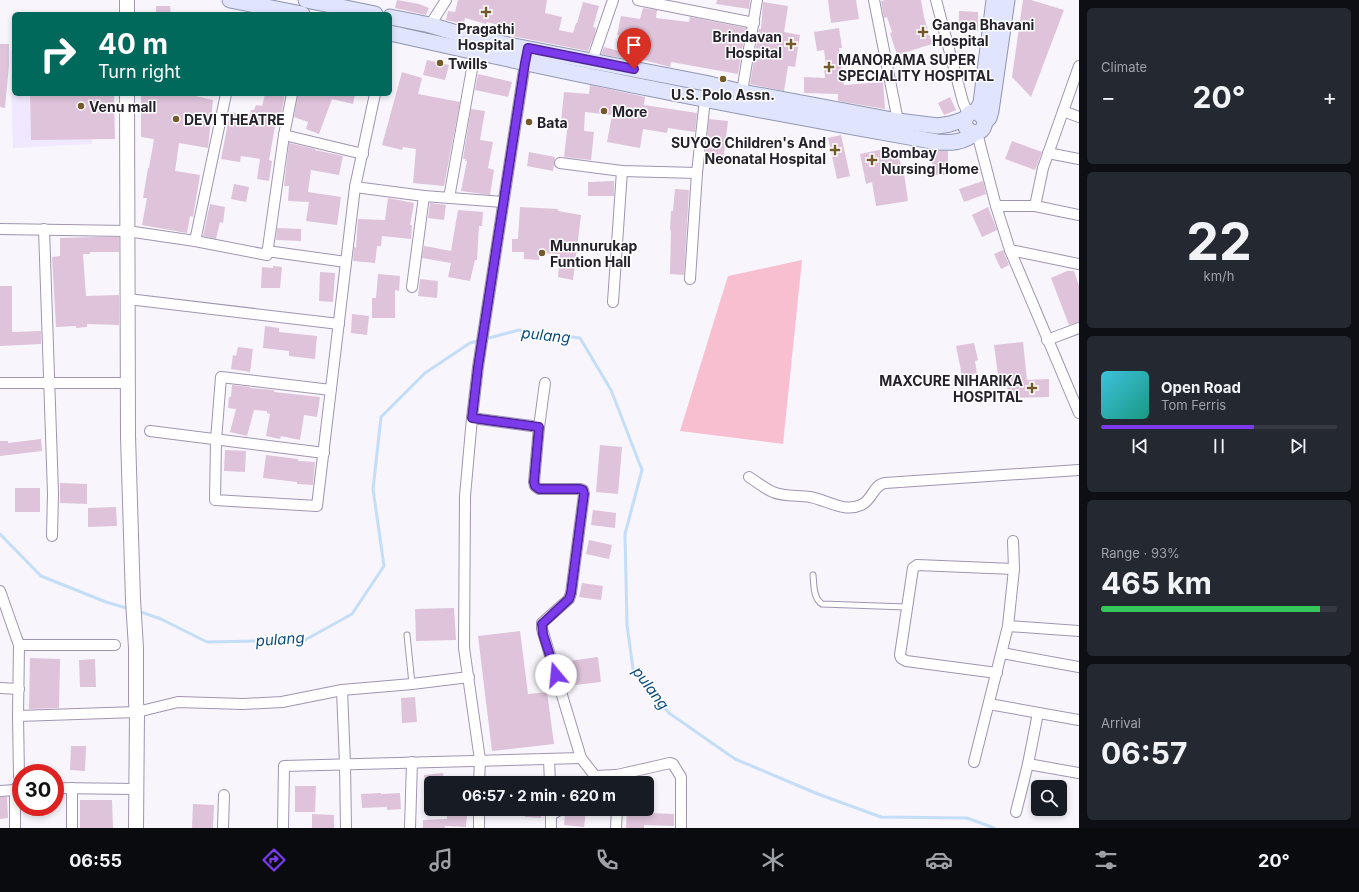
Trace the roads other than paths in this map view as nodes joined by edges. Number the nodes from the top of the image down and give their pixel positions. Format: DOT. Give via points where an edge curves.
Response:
graph roads {
  1 [pos="127,0"];
  2 [pos="230,0"];
  3 [pos="306,0"];
  4 [pos="446,0"];
  5 [pos="613,0"];
  6 [pos="638,0"];
  7 [pos="757,0"];
  8 [pos="874,0"];
  9 [pos="936,0"];
  10 [pos="994,0"];
  11 [pos="1006,0"];
  12 [pos="329,2"];
  13 [pos="244,8"];
  14 [pos="127,12"];
  15 [pos="283,12"];
  16 [pos="367,12"];
  17 [pos="392,17"];
  18 [pos="754,23"];
  19 [pos="430,25"];
  20 [pos="392,33"];
  21 [pos="528,48"];
  22 [pos="476,52"];
  23 [pos="592,61"];
  24 [pos="525,63"];
  25 [pos="1079,66"];
  26 [pos="1076,84"];
  27 [pos="742,92"];
  28 [pos="127,96"];
  29 [pos="226,96"];
  30 [pos="292,96"];
  31 [pos="375,96"];
  32 [pos="705,99"];
  33 [pos="1063,111"];
  34 [pos="1079,117"];
  35 [pos="898,121"];
  36 [pos="974,122"];
  37 [pos="284,135"];
  38 [pos="1048,153"];
  39 [pos="363,154"];
  40 [pos="1079,159"];
  41 [pos="560,163"];
  42 [pos="622,171"];
  43 [pos="697,173"];
  44 [pos="355,188"];
  45 [pos="424,196"];
  46 [pos="449,198"];
  47 [pos="503,202"];
  48 [pos="996,206"];
  49 [pos="1035,206"];
  50 [pos="1079,216"];
  51 [pos="0,228"];
  52 [pos="44,229"];
  53 [pos="126,231"];
  54 [pos="195,241"];
  55 [pos="1010,250"];
  56 [pos="267,251"];
  57 [pos="346,262"];
  58 [pos="1079,264"];
  59 [pos="690,279"];
  60 [pos="412,287"];
  61 [pos="128,299"];
  62 [pos="613,302"];
  63 [pos="339,324"];
  64 [pos="1079,328"];
  65 [pos="1047,340"];
  66 [pos="0,383"];
  67 [pos="128,383"];
  68 [pos="545,383"];
  69 [pos="49,384"];
  70 [pos="331,390"];
  71 [pos="1078,407"];
  72 [pos="472,418"];
  73 [pos="539,427"];
  74 [pos="150,431"];
  75 [pos="216,440"];
  76 [pos="324,453"];
  77 [pos="1079,470"];
  78 [pos="749,478"];
  79 [pos="52,536"];
  80 [pos="1013,541"];
  81 [pos="1014,569"];
  82 [pos="813,575"];
  83 [pos="0,591"];
  84 [pos="906,608"];
  85 [pos="1008,626"];
  86 [pos="1079,631"];
  87 [pos="407,635"];
  88 [pos="19,645"];
  89 [pos="115,645"];
  90 [pos="1002,653"];
  91 [pos="1079,667"];
  92 [pos="997,673"];
  93 [pos="469,677"];
  94 [pos="412,684"];
  95 [pos="0,688"];
  96 [pos="19,688"];
  97 [pos="342,690"];
  98 [pos="989,704"];
  99 [pos="136,707"];
  100 [pos="1038,713"];
  101 [pos="18,716"];
  102 [pos="1079,720"];
  103 [pos="581,758"];
  104 [pos="549,759"];
  105 [pos="480,760"];
  106 [pos="412,762"];
  107 [pos="974,762"];
  108 [pos="19,764"];
  109 [pos="345,764"];
  110 [pos="1028,764"];
  111 [pos="1079,773"];
  112 [pos="479,776"];
  113 [pos="550,776"];
  114 [pos="591,776"];
  115 [pos="627,776"];
  116 [pos="12,788"];
  117 [pos="64,788"];
  118 [pos="72,788"];
  119 [pos="136,789"];
  120 [pos="0,791"];
  121 [pos="224,795"];
  122 [pos="1016,812"];
  123 [pos="16,816"];
  124 [pos="479,816"];
  125 [pos="551,816"];
  126 [pos="617,816"];
  127 [pos="15,828"];
  128 [pos="72,828"];
  129 [pos="136,828"];
  130 [pos="223,828"];
  131 [pos="283,828"];
  132 [pos="346,828"];
  133 [pos="410,828"];
  134 [pos="479,828"];
  135 [pos="551,828"];
  136 [pos="616,828"];
  137 [pos="680,828"];
  1 -- 14 [label="street"];
  2 -- 13 [label="main road"];
  3 -- 12 [label="main road"];
  4 -- 19 [label="street"];
  5 -- 23 [label="street"];
  6 -- 18 [label="street"];
  7 -- 18 [label="street"];
  8 -- 35 [label="street"];
  9 -- 36 [label="street" via="963,102"];
  10 -- 36 [label="main road" via="981,102"];
  11 -- 36 [label="main road" via="991,111 989,118"];
  12 -- 16 [label="main road"];
  13 -- 15 [label="main road"];
  17 -- 19 [label="main road"];
  18 -- 27 [label="street"];
  19 -- 21 [label="main road" via="474,38"];
  20 -- 22 [label="main road"];
  21 -- 23 [label="main road"];
  21 -- 24 [label="street"];
  22 -- 24 [label="main road"];
  22 -- 46 [label="street"];
  23 -- 27 [label="main road"];
  24 -- 32 [label="main road"];
  24 -- 47 [label="street"];
  25 -- 26 [label="street"];
  26 -- 33 [label="street"];
  27 -- 35 [label="main road"];
  28 -- 53 [label="street"];
  29 -- 54 [label="street"];
  30 -- 37 [label="street"];
  31 -- 39 [label="street"];
  32 -- 36 [label="main road" via="937,142 952,143 969,138"];
  32 -- 43 [label="street"];
  33 -- 34 [label="street"];
  33 -- 38 [label="street"];
  35 -- 36 [label="main road" via="938,126"];
  36 -- 48 [label="street"];
  37 -- 39 [label="street"];
  37 -- 56 [label="street"];
  38 -- 40 [label="street"];
  38 -- 49 [label="street"];
  39 -- 44 [label="street"];
  41 -- 42 [label="street"];
  42 -- 43 [label="street"];
  42 -- 62 [label="street"];
  43 -- 59 [label="street"];
  44 -- 45 [label="street"];
  44 -- 57 [label="street"];
  45 -- 46 [label="street"];
  45 -- 60 [label="street"];
  46 -- 47 [label="street"];
  47 -- 72 [label="street"];
  48 -- 49 [label="street"];
  48 -- 55 [label="street"];
  49 -- 50 [label="street"];
  51 -- 52 [label="street"];
  52 -- 53 [label="street"];
  52 -- 69 [label="street"];
  53 -- 54 [label="street"];
  53 -- 61 [label="street"];
  54 -- 56 [label="street" via="267,256"];
  55 -- 58 [label="street"];
  55 -- 65 [label="street"];
  56 -- 57 [label="street"];
  57 -- 63 [label="street"];
  61 -- 63 [label="street"];
  61 -- 67 [label="street"];
  63 -- 70 [label="street"];
  64 -- 65 [label="street"];
  65 -- 71 [label="street"];
  66 -- 69 [label="street"];
  67 -- 69 [label="street"];
  67 -- 99 [label="street"];
  68 -- 73 [label="street"];
  69 -- 79 [label="street"];
  70 -- 75 [label="street" via="221,377"];
  70 -- 76 [label="street"];
  72 -- 73 [label="street"];
  72 -- 93 [label="street" via="465,503 464,648"];
  73 -- 103 [label="street" via="535,486 539,489 580,489 584,494 571,593 569,599 542,624"];
  74 -- 75 [label="street"];
  75 -- 76 [label="street"];
  75 -- 76 [label="street" via="215,500 317,506"];
  77 -- 78 [label="street" via="885,483 878,486 866,503 851,508 812,498 772,492"];
  80 -- 81 [label="street"];
  81 -- 84 [label="street" via="914,566"];
  81 -- 85 [label="street"];
  82 -- 84 [label="lane" via="815,594 818,602 822,604"];
  83 -- 88 [label="street"];
  84 -- 92 [label="street" via="901,658 906,661"];
  85 -- 86 [label="street"];
  85 -- 90 [label="street"];
  87 -- 94 [label="lane"];
  88 -- 89 [label="street"];
  88 -- 96 [label="street"];
  90 -- 91 [label="street"];
  90 -- 92 [label="street"];
  92 -- 98 [label="street"];
  93 -- 94 [label="street"];
  93 -- 105 [label="street"];
  94 -- 97 [label="street"];
  95 -- 96 [label="street"];
  96 -- 101 [label="street"];
  97 -- 99 [label="street" via="282,702 178,702"];
  97 -- 109 [label="street"];
  98 -- 100 [label="street"];
  98 -- 107 [label="street"];
  99 -- 101 [label="street"];
  99 -- 119 [label="street"];
  100 -- 102 [label="street"];
  100 -- 110 [label="street"];
  101 -- 108 [label="street"];
  103 -- 104 [label="street"];
  103 -- 114 [label="street"];
  104 -- 105 [label="street"];
  104 -- 113 [label="street"];
  105 -- 106 [label="street"];
  105 -- 112 [label="street"];
  106 -- 109 [label="street"];
  106 -- 133 [label="street"];
  109 -- 131 [label="street" via="284,766"];
  109 -- 132 [label="street"];
  110 -- 111 [label="street"];
  110 -- 122 [label="street"];
  115 -- 137 [label="street" via="673,764 680,777"];
  116 -- 120 [label="street"];
  117 -- 118 [label="street"];
  118 -- 119 [label="street"];
  118 -- 128 [label="street"];
  119 -- 129 [label="street"];
  121 -- 130 [label="street"];
  123 -- 127 [label="street"];
  124 -- 134 [label="street"];
  125 -- 135 [label="street"];
  126 -- 136 [label="street"];
}
